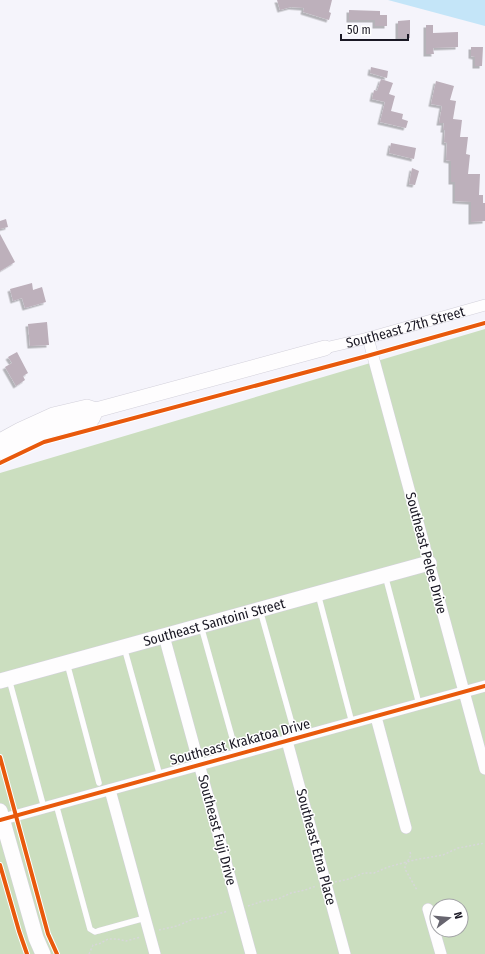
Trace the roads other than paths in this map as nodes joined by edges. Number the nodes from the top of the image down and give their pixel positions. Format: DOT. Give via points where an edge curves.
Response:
graph roads {
  1 [pos="485,306"];
  2 [pos="368,338"];
  3 [pos="325,348"];
  4 [pos="96,410"];
  5 [pos="0,441"];
  6 [pos="0,452"];
  7 [pos="429,563"];
  8 [pos="384,575"];
  9 [pos="318,594"];
  10 [pos="260,609"];
  11 [pos="201,626"];
  12 [pos="164,636"];
  13 [pos="124,646"];
  14 [pos="67,662"];
  15 [pos="4,679"];
  16 [pos="485,686"];
  17 [pos="464,692"];
  18 [pos="420,704"];
  19 [pos="376,716"];
  20 [pos="352,723"];
  21 [pos="291,740"];
  22 [pos="237,755"];
  23 [pos="199,765"];
  24 [pos="485,769"];
  25 [pos="160,776"];
  26 [pos="99,783"];
  27 [pos="110,790"];
  28 [pos="56,804"];
  29 [pos="44,808"];
  30 [pos="1,817"];
  31 [pos="406,828"];
  32 [pos="428,909"];
  33 [pos="145,918"];
  34 [pos="43,954"];
  35 [pos="155,954"];
  36 [pos="251,954"];
  37 [pos="345,954"];
  38 [pos="441,954"];
  1 -- 2 [label="street, Southeast 27th Street"];
  2 -- 3 [label="street, Southeast 27th Street"];
  2 -- 7 [label="street, Southeast Pelee Drive"];
  3 -- 4 [label="street"];
  4 -- 5 [label="street" via="87,407 53,416"];
  4 -- 6 [label="street" via="92,419 49,430"];
  7 -- 8 [label="street, Southeast Santoini Street"];
  7 -- 17 [label="street, Southeast Pelee Drive"];
  8 -- 9 [label="street, Southeast Santoini Street"];
  8 -- 18 [label="lane"];
  9 -- 10 [label="street, Southeast Santoini Street"];
  9 -- 20 [label="lane"];
  10 -- 11 [label="street, Southeast Santoini Street"];
  10 -- 21 [label="lane"];
  11 -- 12 [label="street, Southeast Santoini Street"];
  11 -- 22 [label="lane"];
  12 -- 13 [label="street, Southeast Santoini Street"];
  12 -- 23 [label="street, Southeast Fuji Drive"];
  13 -- 14 [label="street, Southeast Santoini Street"];
  13 -- 25 [label="lane"];
  14 -- 15 [label="street, Southeast Santoini Street"];
  14 -- 26 [label="lane"];
  15 -- 29 [label="lane"];
  16 -- 17 [label="street, Southeast Krakatoa Drive"];
  17 -- 18 [label="street, Southeast Krakatoa Drive"];
  17 -- 24 [label="street, Southeast Pelee Drive"];
  18 -- 19 [label="street, Southeast Krakatoa Drive"];
  19 -- 20 [label="street, Southeast Krakatoa Drive"];
  19 -- 31 [label="street"];
  20 -- 21 [label="street, Southeast Krakatoa Drive"];
  21 -- 22 [label="street, Southeast Krakatoa Drive"];
  21 -- 37 [label="street, Southeast Etna Place"];
  22 -- 23 [label="street, Southeast Krakatoa Drive"];
  23 -- 25 [label="street, Southeast Krakatoa Drive"];
  23 -- 36 [label="street, Southeast Fuji Drive"];
  25 -- 27 [label="street, Southeast Krakatoa Drive"];
  27 -- 28 [label="street, Southeast Krakatoa Drive"];
  27 -- 33 [label="street"];
  28 -- 29 [label="street, Southeast Krakatoa Drive"];
  28 -- 33 [label="lane" via="90,929 95,932"];
  29 -- 30 [label="street, Southeast Krakatoa Drive"];
  30 -- 34 [label="street" via="36,938"];
  32 -- 38 [label="street"];
  33 -- 35 [label="street"];
}
